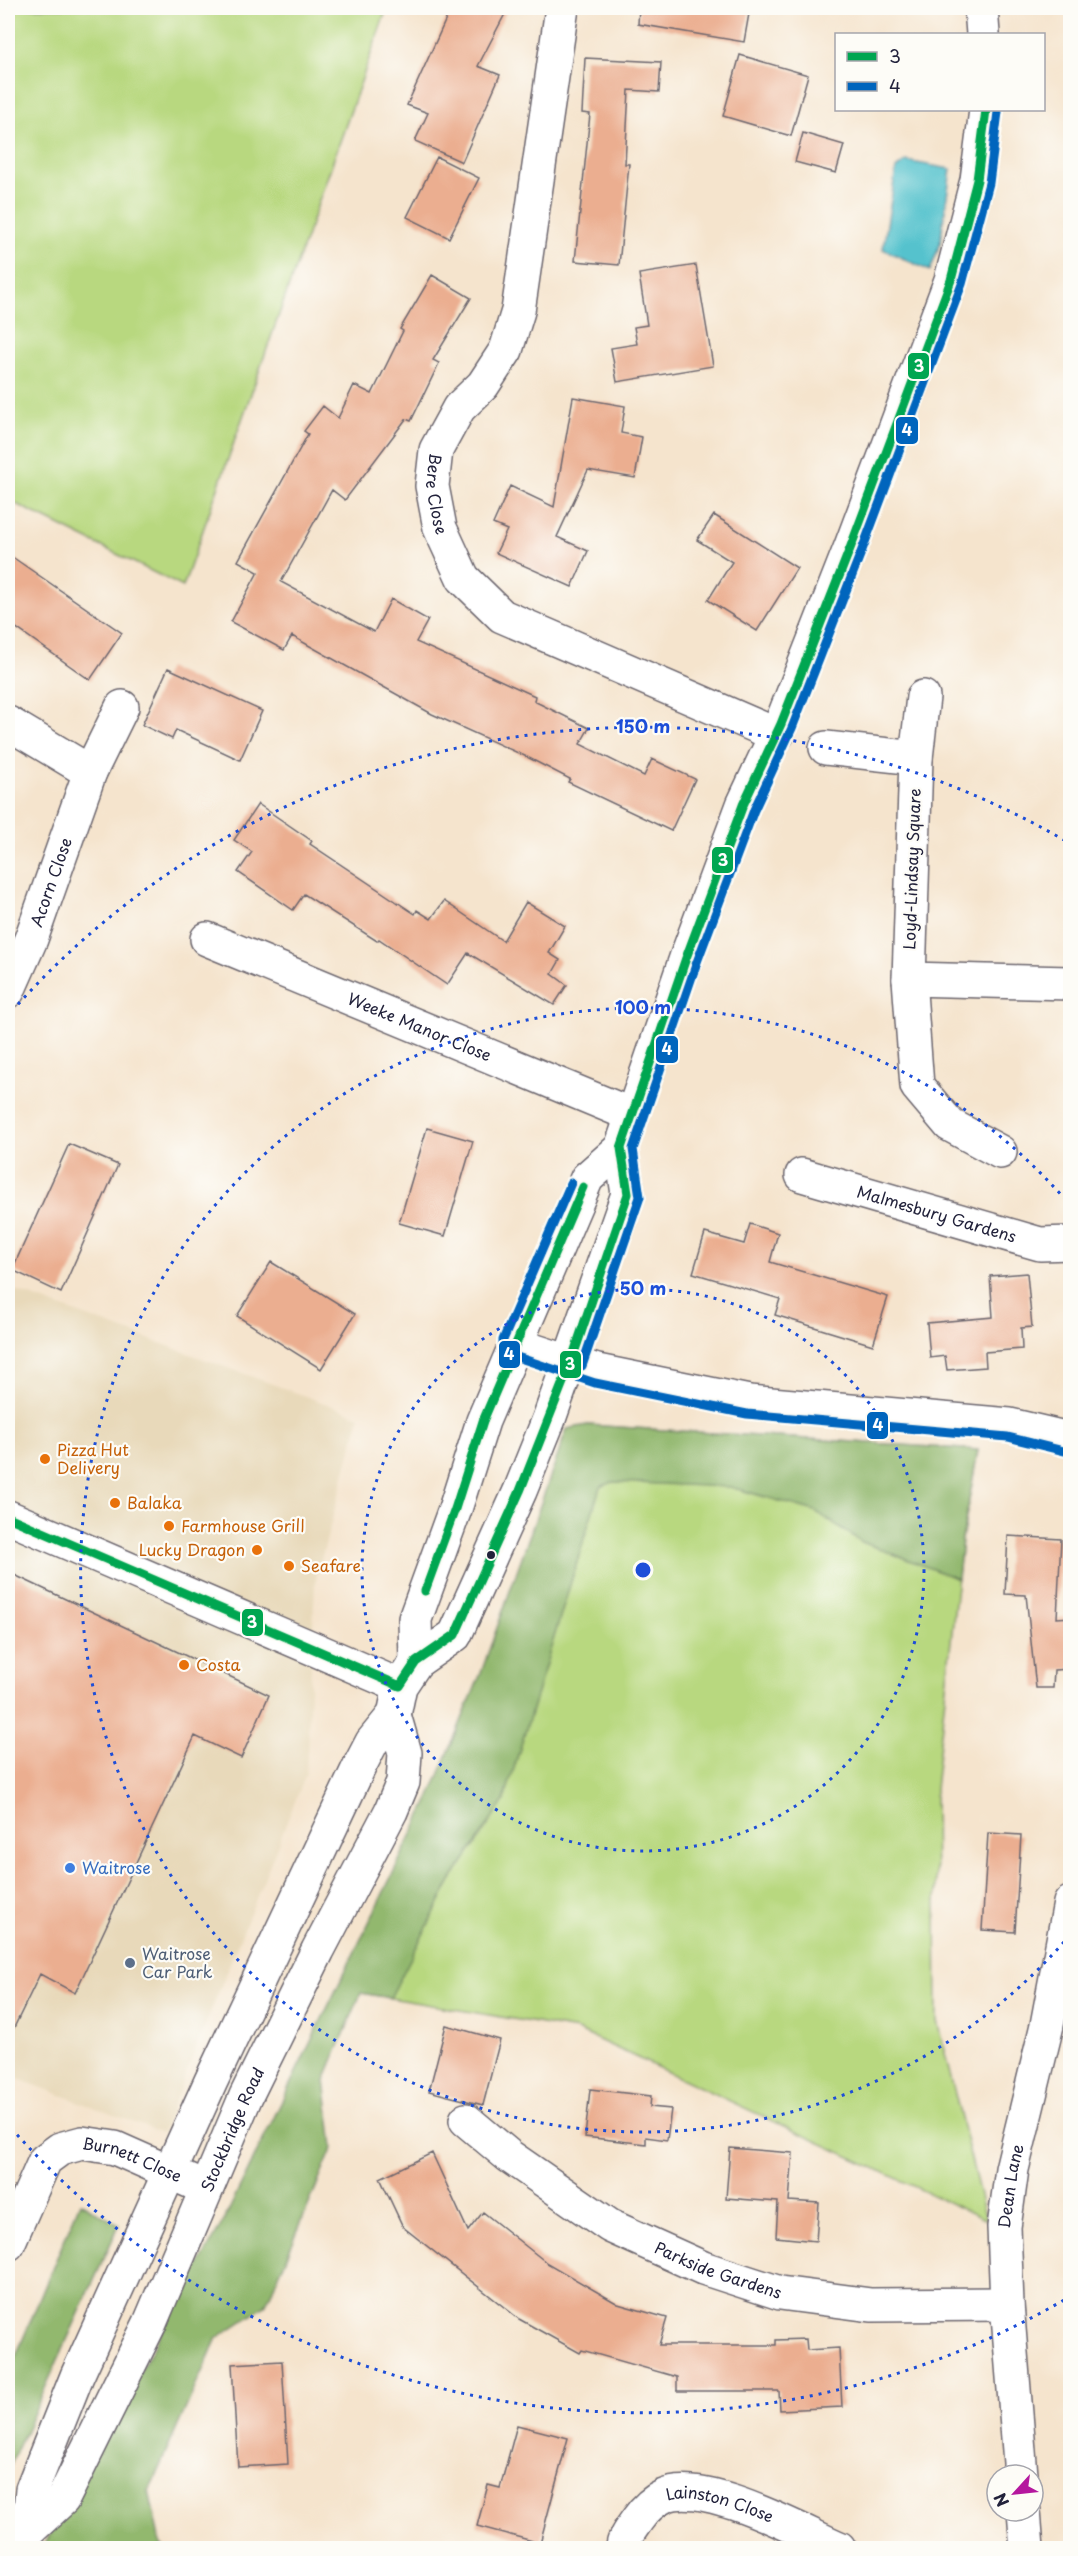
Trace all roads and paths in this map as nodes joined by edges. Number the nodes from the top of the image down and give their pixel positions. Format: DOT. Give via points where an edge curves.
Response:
graph roads {
  1 [pos="562,8"];
  2 [pos="981,8"];
  3 [pos="983,33"];
  4 [pos="986,111"];
  5 [pos="923,697"];
  6 [pos="122,707"];
  7 [pos="8,723"];
  8 [pos="777,735"];
  9 [pos="826,748"];
  10 [pos="916,758"];
  11 [pos="90,772"];
  12 [pos="207,939"];
  13 [pos="909,979"];
  14 [pos="1071,982"];
  15 [pos="8,991"];
  16 [pos="632,1115"];
  17 [pos="621,1148"];
  18 [pos="1000,1152"];
  19 [pos="802,1175"];
  20 [pos="1071,1243"];
  21 [pos="514,1344"];
  22 [pos="571,1362"];
  23 [pos="1071,1442"];
  24 [pos="8,1517"];
  25 [pos="404,1688"];
  26 [pos="1071,1903"];
  27 [pos="466,2120"];
  28 [pos="170,2171"];
  29 [pos="205,2188"];
  30 [pos="8,2244"];
  31 [pos="1007,2304"];
  32 [pos="1020,2463"];
  33 [pos="1025,2523"];
  34 [pos="24,2540"];
  35 [pos="623,2548"];
  36 [pos="839,2548"];
  37 [pos="1028,2548"];
  1 -- 8 [label="street, Bere Close" via="518,311 506,350 483,386 459,408 436,450 432,486 440,528 463,578 502,616"];
  2 -- 3 [label="street"];
  4 -- 8 [label="street, Stockbridge Road" via="977,180 951,280 902,417"];
  5 -- 10 [label="street, Loyd-Lindsay Square"];
  6 -- 11 [label="street, Acorn Close"];
  7 -- 11 [label="street"];
  8 -- 16 [label="street, Stockbridge Road" via="743,805"];
  9 -- 10 [label="street"];
  10 -- 13 [label="street, Loyd-Lindsay Square"];
  11 -- 15 [label="street, Acorn Close" via="31,939"];
  12 -- 16 [label="street, Weeke Manor Close"];
  13 -- 14 [label="street"];
  13 -- 18 [label="street, Loyd-Lindsay Square" via="917,1086 950,1125"];
  16 -- 17 [label="street, Stockbridge Road"];
  17 -- 21 [label="street, Stockbridge Road" via="586,1178"];
  17 -- 22 [label="street, Stockbridge Road" via="628,1194"];
  19 -- 20 [label="street, Malmesbury Gardens" via="1040,1244"];
  21 -- 22 [label="street"];
  21 -- 25 [label="street, Stockbridge Road" via="483,1421 415,1619"];
  22 -- 23 [label="street" via="597,1371 749,1402 1010,1425"];
  22 -- 25 [label="street, Stockbridge Road" via="520,1491 454,1635"];
  24 -- 25 [label="street"];
  25 -- 28 [label="street, Stockbridge Road" via="360,1765"];
  25 -- 29 [label="street, Stockbridge Road" via="403,1782 246,2096"];
  26 -- 31 [label="street, Dean Lane" via="1012,2169 1005,2227"];
  27 -- 31 [label="street, Parkside Gardens" via="509,2156 610,2226 703,2268 780,2293 871,2305"];
  28 -- 29 [label="street, Burnett Close"];
  28 -- 30 [label="street, Burnett Close" via="115,2148 82,2143 60,2149 45,2160"];
  28 -- 34 [label="street, Stockbridge Road" via="77,2376 32,2489"];
  29 -- 34 [label="street, Stockbridge Road" via="150,2323 63,2499"];
  31 -- 32 [label="street, Dean Lane"];
  33 -- 37 [label="street"];
  35 -- 36 [label="street, Lainston Close" via="623,2541 645,2508 665,2495 688,2492 734,2501"];
}
